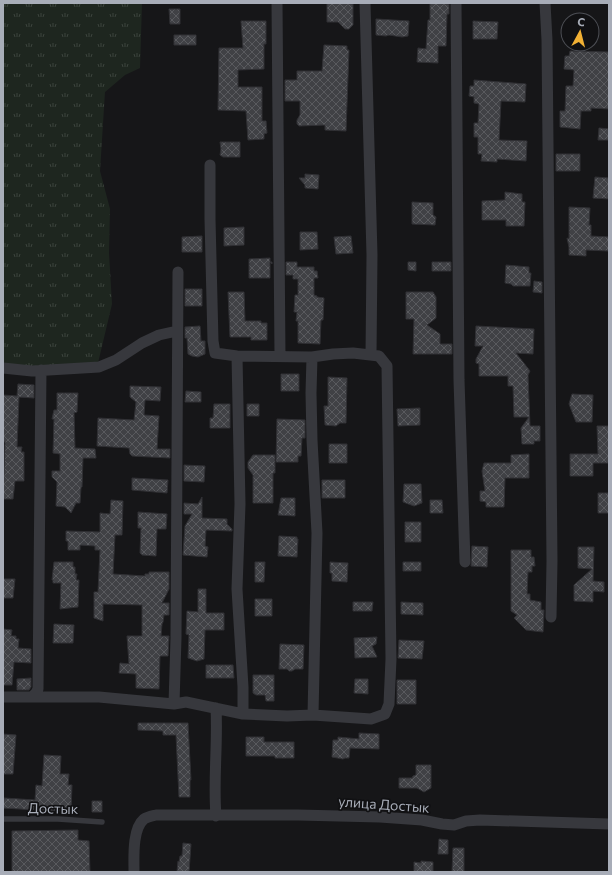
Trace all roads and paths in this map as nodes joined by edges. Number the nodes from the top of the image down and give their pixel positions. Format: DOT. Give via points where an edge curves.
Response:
graph roads {
  1 [pos="277,3"];
  2 [pos="365,3"];
  3 [pos="456,3"];
  4 [pos="544,3"];
  5 [pos="210,165"];
  6 [pos="178,272"];
  7 [pos="177,331"];
  8 [pos="371,355"];
  9 [pos="237,356"];
  10 [pos="280,356"];
  11 [pos="312,356"];
  12 [pos="3,368"];
  13 [pos="41,370"];
  14 [pos="465,562"];
  15 [pos="551,617"];
  16 [pos="3,697"];
  17 [pos="32,697"];
  18 [pos="174,704"];
  19 [pos="216,708"];
  20 [pos="243,714"];
  21 [pos="313,715"];
  22 [pos="216,816"];
  23 [pos="3,819"];
  24 [pos="102,822"];
  25 [pos="609,824"];
  26 [pos="134,872"];
  1 -- 10 [label="street"];
  2 -- 8 [label="street" via="372,255"];
  3 -- 14 [label="street" via="459,380"];
  4 -- 15 [label="street" via="549,185"];
  5 -- 9 [label="street" via="213,341 215,353"];
  6 -- 7 [label="street"];
  7 -- 13 [label="street" via="159,335 99,367"];
  7 -- 18 [label="street"];
  8 -- 11 [label="street" via="353,353"];
  8 -- 21 [label="street" via="379,356 387,366 391,659 389,704 385,714 371,719"];
  9 -- 10 [label="street"];
  9 -- 20 [label="street" via="240,504 237,589"];
  10 -- 11 [label="street"];
  11 -- 21 [label="street" via="312,447 317,533"];
  12 -- 13 [label="street"];
  13 -- 17 [label="street" via="38,688"];
  16 -- 17 [label="street"];
  17 -- 18 [label="street" via="99,697"];
  18 -- 19 [label="street" via="186,702"];
  19 -- 20 [label="street"];
  19 -- 22 [label="street"];
  20 -- 21 [label="street"];
  22 -- 25 [label="street, улица Достык" via="380,817 448,825 480,820"];
  22 -- 26 [label="street, улица Достык" via="156,815 145,818 136,836"];
  23 -- 24 [label="lane, Достык"];
}
